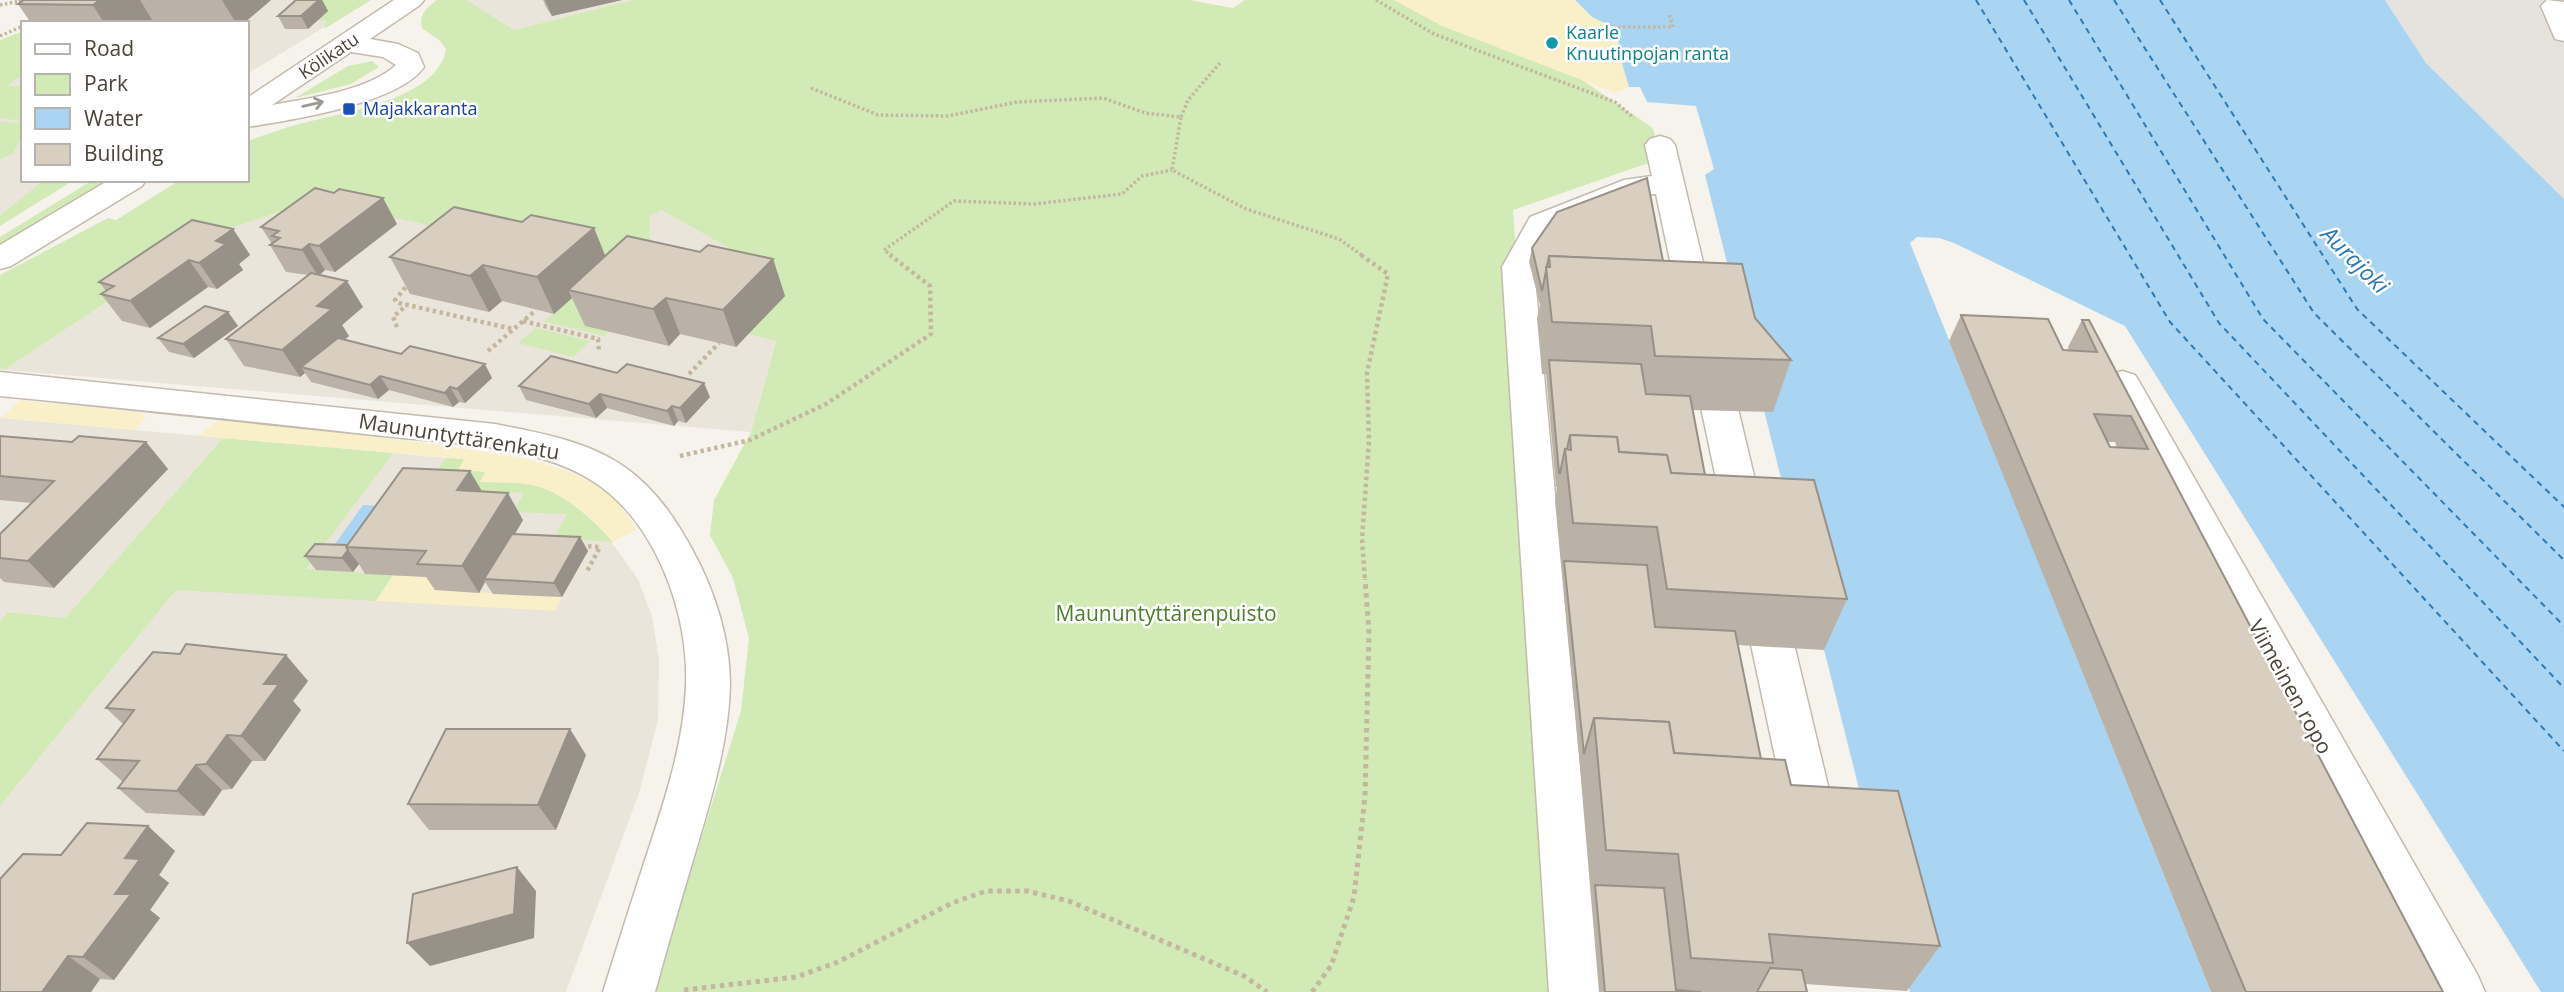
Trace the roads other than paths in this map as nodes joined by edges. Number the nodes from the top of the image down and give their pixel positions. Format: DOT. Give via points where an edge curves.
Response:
graph roads {
  1 [pos="411,0"];
  2 [pos="2556,8"];
  3 [pos="2564,33"];
  4 [pos="348,44"];
  5 [pos="248,109"];
  6 [pos="248,119"];
  7 [pos="1660,145"];
  8 [pos="128,182"];
  9 [pos="1669,184"];
  10 [pos="0,260"];
  11 [pos="2122,383"];
  12 [pos="0,384"];
  13 [pos="1824,872"];
  14 [pos="629,992"];
  15 [pos="1575,992"];
  16 [pos="2459,992"];
  1 -- 4 [label="street, Kölikatu"];
  2 -- 3 [label="street"];
  4 -- 5 [label="street, Kölikatu"];
  6 -- 4 [label="street, one-way" via="379,88 410,68 408,59 396,52"];
  7 -- 9 [label="street"];
  8 -- 10 [label="street"];
  9 -- 13 [label="street"];
  9 -- 15 [label="street" via="1635,186 1541,224 1518,267"];
  11 -- 16 [label="street, Viimeinen ropo"];
  12 -- 14 [label="street, Maununtyttärenkatu" via="240,407 533,444 587,460 628,489 660,528 685,578 705,643 708,682 704,727 688,798"];
}
